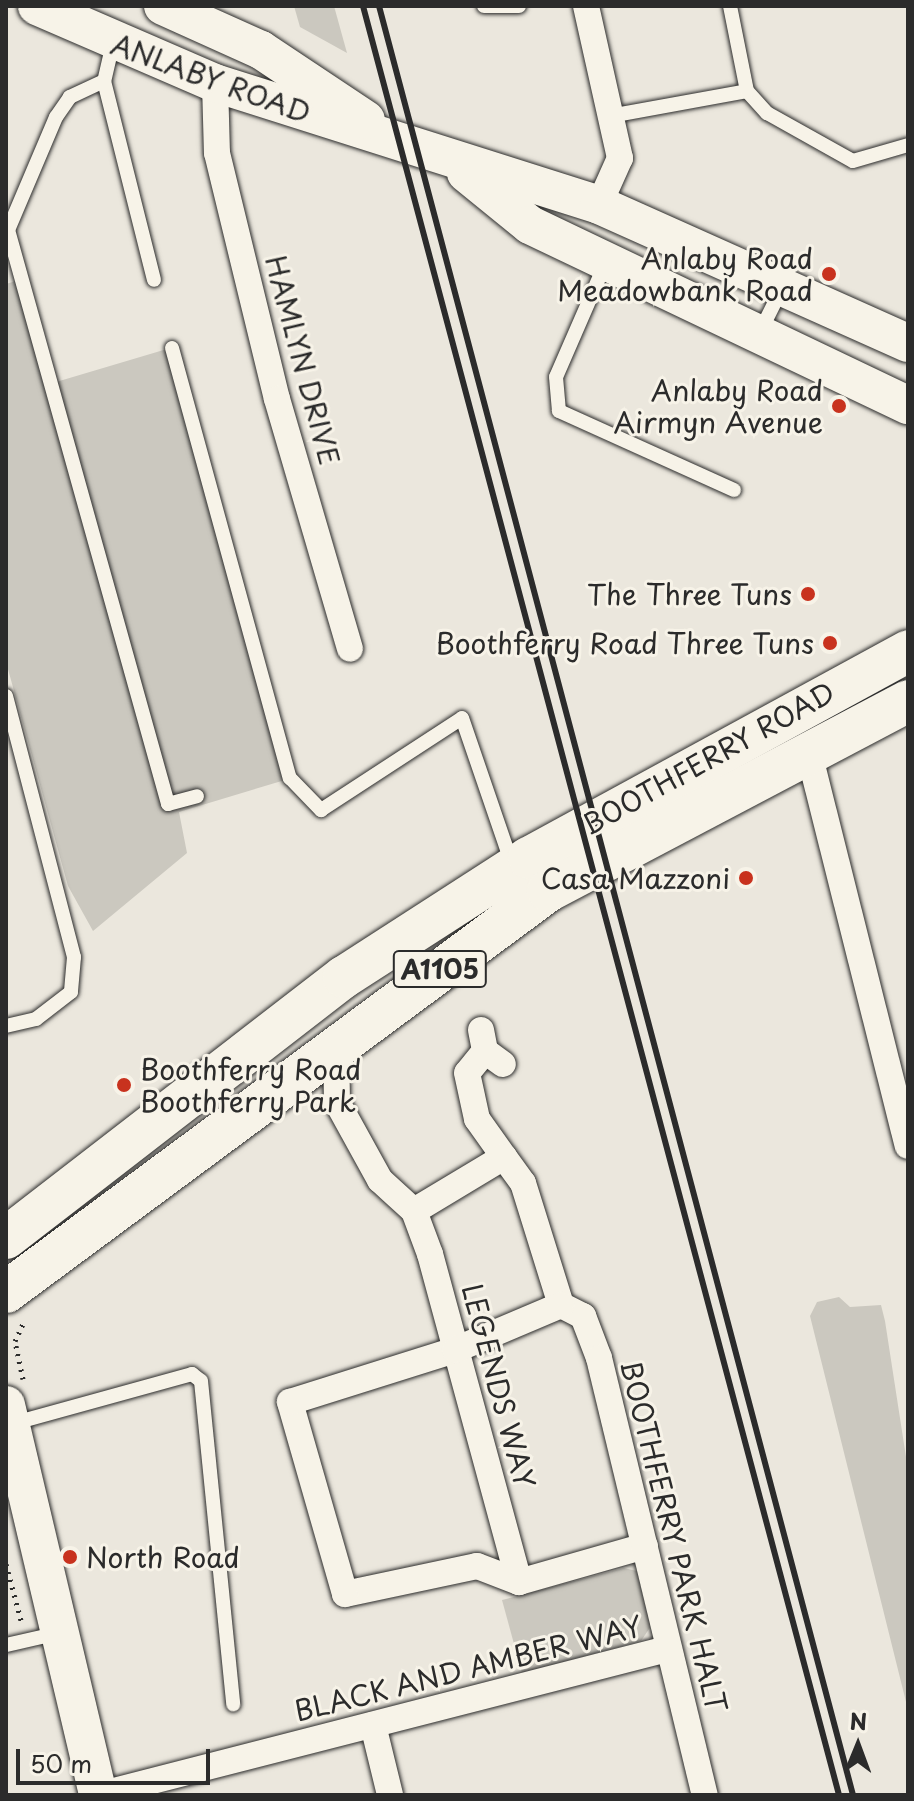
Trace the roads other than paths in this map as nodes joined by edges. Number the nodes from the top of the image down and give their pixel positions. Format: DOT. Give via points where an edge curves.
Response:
graph roads {
  1 [pos="37,6"];
  2 [pos="163,6"];
  3 [pos="484,6"];
  4 [pos="519,6"];
  5 [pos="586,6"];
  6 [pos="730,6"];
  7 [pos="113,43"];
  8 [pos="104,81"];
  9 [pos="215,83"];
  10 [pos="747,91"];
  11 [pos="610,116"];
  12 [pos="391,138"];
  13 [pos="908,145"];
  14 [pos="457,165"];
  15 [pos="599,205"];
  16 [pos="606,261"];
  17 [pos="12,269"];
  18 [pos="154,280"];
  19 [pos="782,289"];
  20 [pos="758,336"];
  21 [pos="908,343"];
  22 [pos="172,348"];
  23 [pos="908,405"];
  24 [pos="734,490"];
  25 [pos="350,649"];
  26 [pos="908,651"];
  27 [pos="6,696"];
  28 [pos="908,701"];
  29 [pos="788,710"];
  30 [pos="808,749"];
  31 [pos="197,796"];
  32 [pos="514,868"];
  33 [pos="6,1026"];
  34 [pos="336,1044"];
  35 [pos="490,1048"];
  36 [pos="285,1083"];
  37 [pos="337,1102"];
  38 [pos="908,1146"];
  39 [pos="504,1157"];
  40 [pos="414,1211"];
  41 [pos="6,1238"];
  42 [pos="6,1292"];
  43 [pos="561,1305"];
  44 [pos="455,1350"];
  45 [pos="8,1415"];
  46 [pos="645,1546"];
  47 [pos="519,1582"];
  48 [pos="59,1633"];
  49 [pos="6,1645"];
  50 [pos="667,1649"];
  51 [pos="233,1704"];
  52 [pos="373,1725"];
  53 [pos="98,1795"];
  54 [pos="390,1795"];
  55 [pos="705,1795"];
  1 -- 7 [label="main road, ANLABY ROAD"];
  2 -- 12 [label="main road, ANLABY ROAD" via="261,50"];
  3 -- 4 [label="lane"];
  5 -- 11 [label="street"];
  6 -- 10 [label="lane"];
  7 -- 8 [label="lane"];
  7 -- 9 [label="main road, ANLABY ROAD"];
  8 -- 17 [label="lane" via="70,97 35,161 8,230"];
  8 -- 18 [label="lane"];
  9 -- 12 [label="main road, ANLABY ROAD"];
  9 -- 25 [label="street, HAMLYN DRIVE" via="221,168 277,399"];
  10 -- 11 [label="lane"];
  10 -- 13 [label="lane" via="767,113 853,161"];
  11 -- 15 [label="street" via="620,158"];
  12 -- 14 [label="main road, ANLABY ROAD"];
  14 -- 15 [label="main road, ANLABY ROAD"];
  14 -- 16 [label="main road, ANLABY ROAD" via="530,225"];
  15 -- 19 [label="main road, ANLABY ROAD"];
  16 -- 20 [label="main road, ANLABY ROAD"];
  16 -- 24 [label="lane" via="556,377 559,411"];
  17 -- 31 [label="lane" via="168,804"];
  19 -- 20 [label="lane"];
  19 -- 21 [label="main road, ANLABY ROAD"];
  20 -- 23 [label="main road, ANLABY ROAD"];
  22 -- 32 [label="lane" via="290,778 321,810 462,718"];
  26 -- 29 [label="main road, BOOTHFERRY ROAD / A1105"];
  27 -- 33 [label="lane" via="74,957 71,992 36,1019"];
  28 -- 30 [label="main road, BOOTHFERRY ROAD / A1105"];
  29 -- 30 [label="lane"];
  29 -- 32 [label="main road, BOOTHFERRY ROAD / A1105"];
  30 -- 34 [label="main road, BOOTHFERRY ROAD / A1105" via="548,891"];
  30 -- 38 [label="street"];
  32 -- 41 [label="main road, BOOTHFERRY ROAD / A1105" via="344,977"];
  34 -- 36 [label="main road, BOOTHFERRY ROAD / A1105"];
  34 -- 37 [label="street"];
  35 -- 39 [label="street, BOOTHFERRY PARK HALT" via="467,1073 477,1119"];
  36 -- 37 [label="street"];
  36 -- 42 [label="main road, BOOTHFERRY ROAD / A1105"];
  37 -- 40 [label="street" via="380,1180"];
  39 -- 40 [label="street"];
  39 -- 43 [label="street, BOOTHFERRY PARK HALT" via="523,1183"];
  40 -- 44 [label="street, LEGENDS WAY"];
  43 -- 44 [label="street"];
  43 -- 46 [label="street, BOOTHFERRY PARK HALT" via="583,1316 599,1358"];
  44 -- 47 [label="street, LEGENDS WAY"];
  44 -- 47 [label="street" via="290,1402 345,1594 477,1566"];
  45 -- 48 [label="main road"];
  45 -- 51 [label="lane" via="192,1374 201,1381"];
  46 -- 47 [label="street"];
  46 -- 50 [label="street, BOOTHFERRY PARK HALT"];
  48 -- 49 [label="lane"];
  48 -- 53 [label="main road"];
  50 -- 52 [label="street, BLACK AND AMBER WAY"];
  50 -- 55 [label="street, BOOTHFERRY PARK HALT"];
  52 -- 53 [label="street, BLACK AND AMBER WAY"];
  52 -- 54 [label="street"];
}
